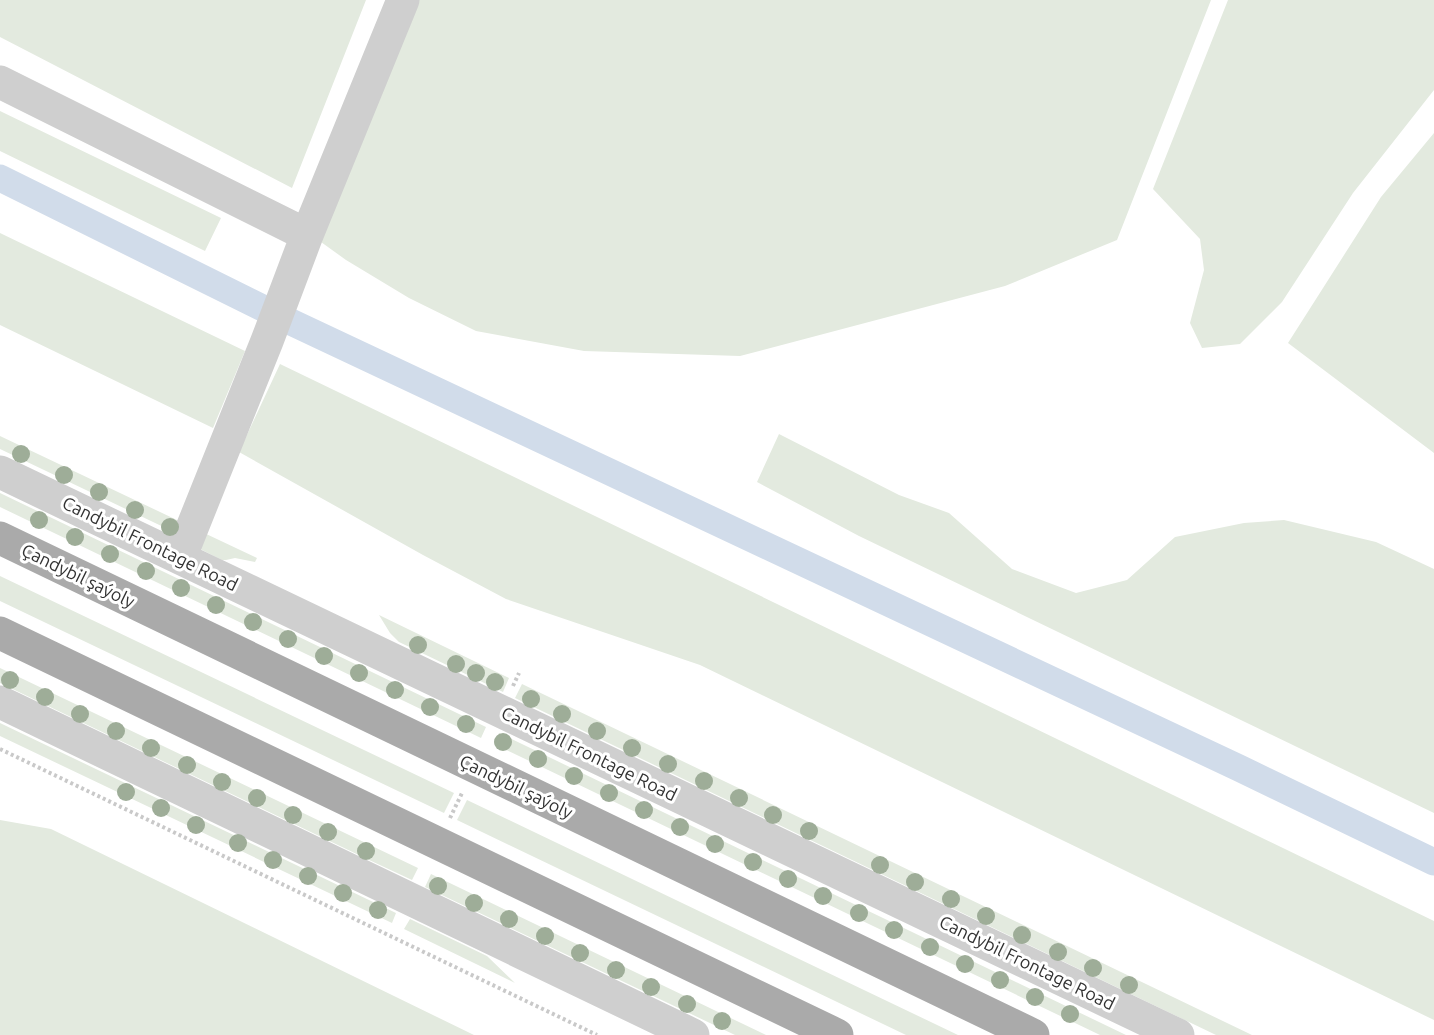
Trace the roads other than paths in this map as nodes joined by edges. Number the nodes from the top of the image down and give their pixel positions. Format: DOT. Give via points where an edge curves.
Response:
graph roads {
  1 [pos="403,0"];
  2 [pos="0,82"];
  3 [pos="307,234"];
  4 [pos="0,472"];
  5 [pos="0,538"];
  6 [pos="180,558"];
  7 [pos="0,633"];
  8 [pos="0,702"];
  9 [pos="693,1035"];
  10 [pos="837,1035"];
  11 [pos="1033,1035"];
  12 [pos="1178,1035"];
  1 -- 3 [label="street"];
  2 -- 3 [label="street"];
  3 -- 6 [label="street"];
  4 -- 6 [label="street, Candybil Frontage Road"];
  5 -- 11 [label="main road, Çandybil şaýoly"];
  6 -- 12 [label="street, Candybil Frontage Road"];
  7 -- 10 [label="main road"];
  8 -- 9 [label="street"];
}
